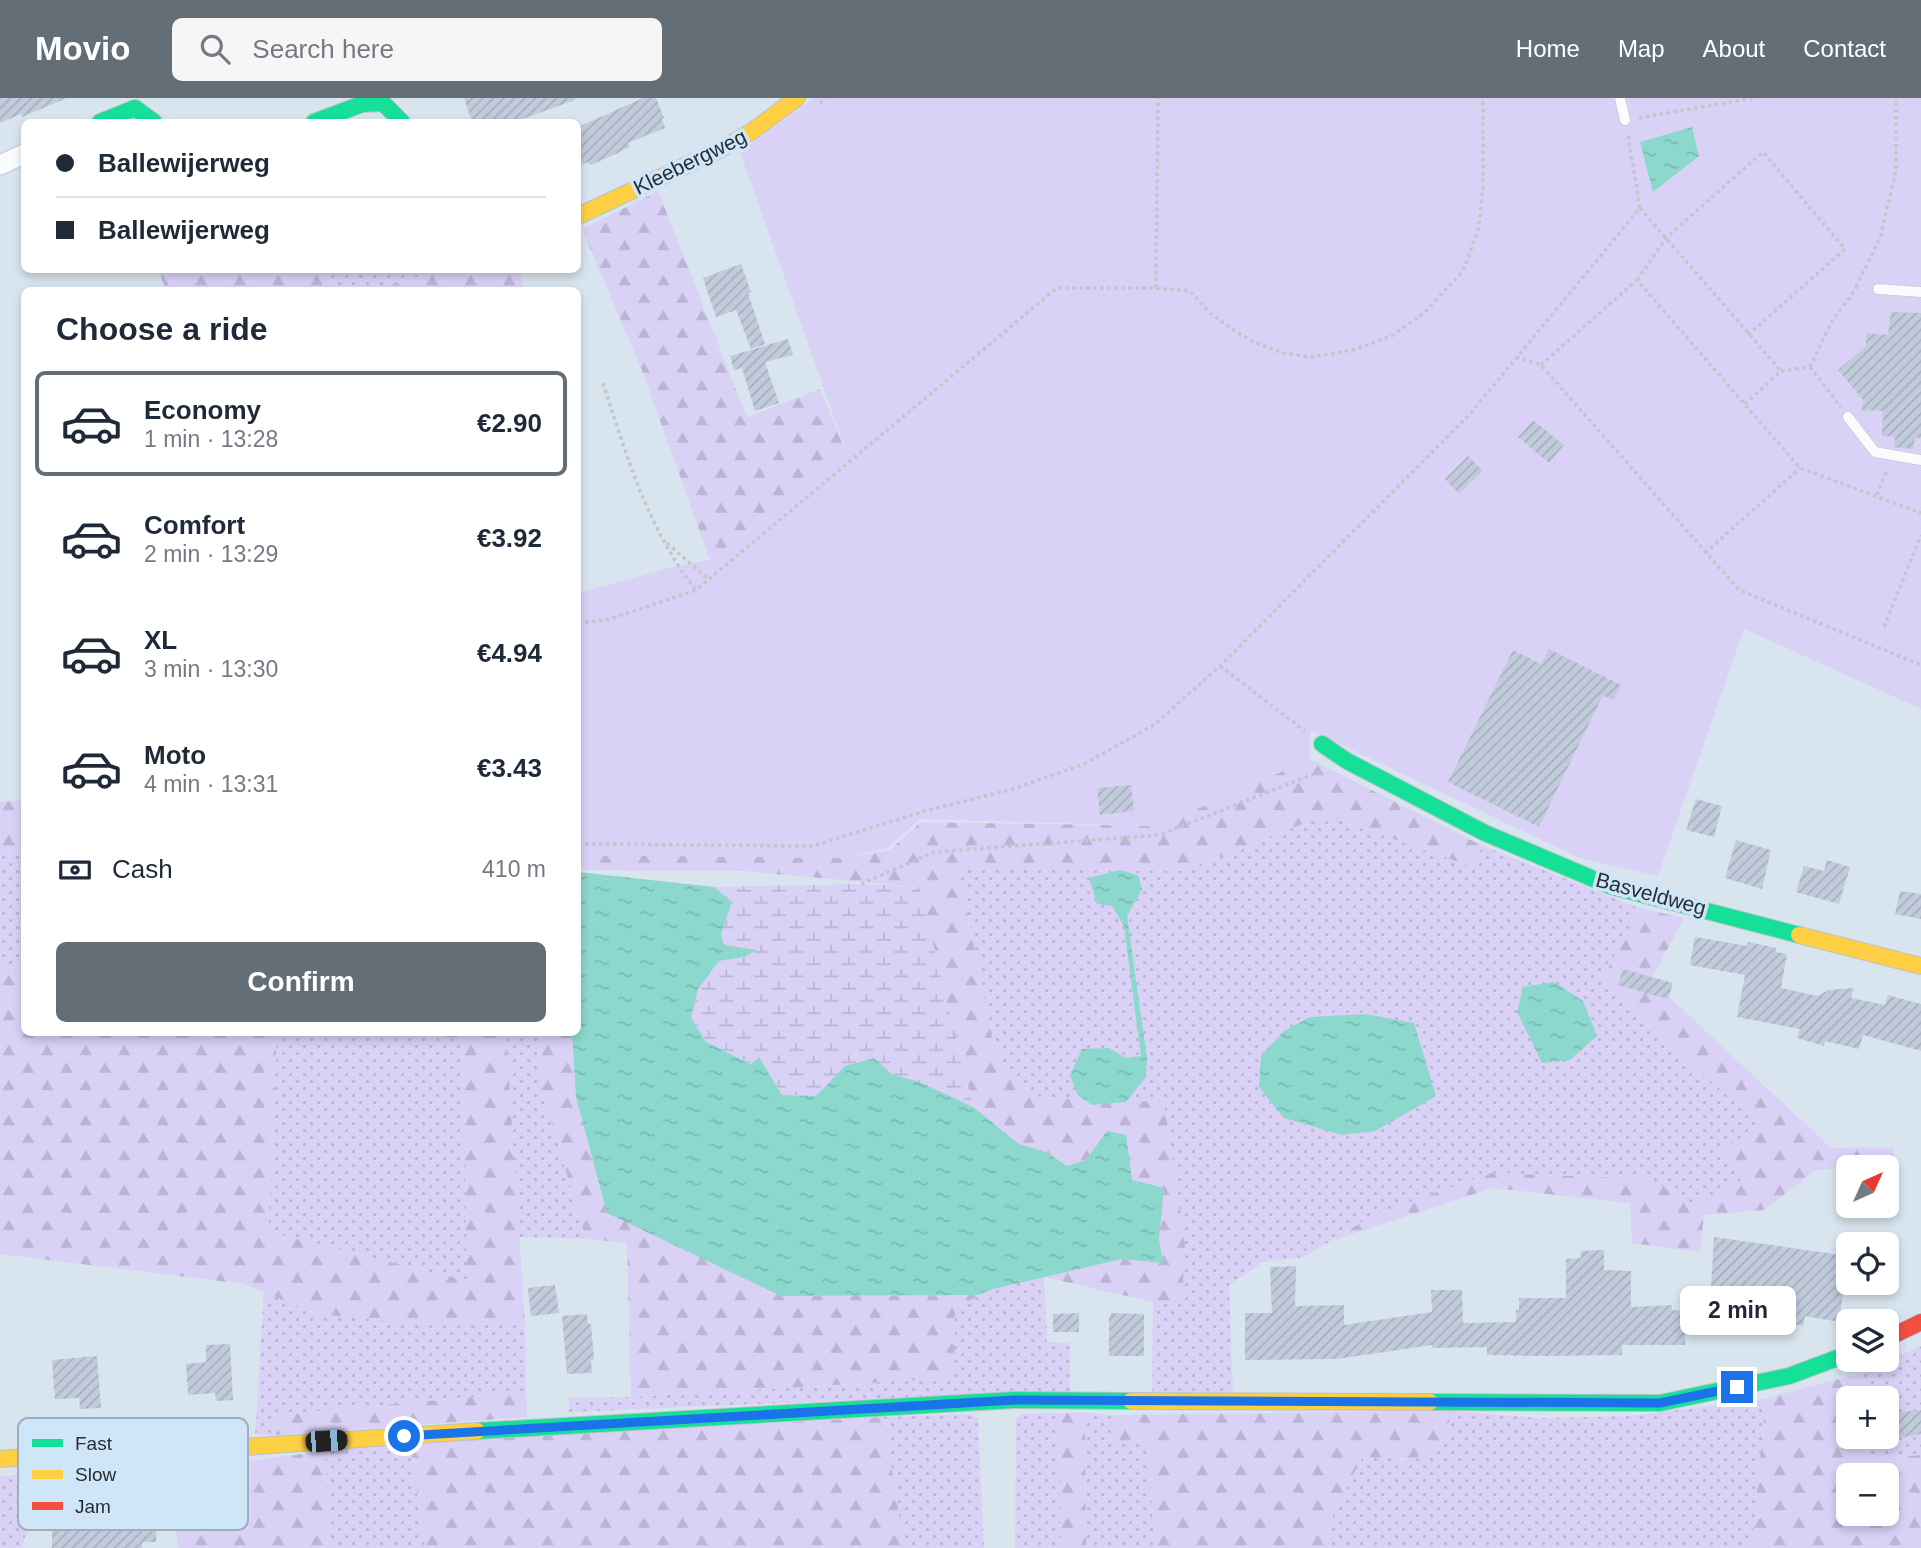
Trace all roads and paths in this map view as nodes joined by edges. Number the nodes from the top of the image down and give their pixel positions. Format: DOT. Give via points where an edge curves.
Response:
graph roads {
  1 [pos="797,98"];
  2 [pos="1158,98"];
  3 [pos="1483,98"];
  4 [pos="1620,98"];
  5 [pos="1754,98"];
  6 [pos="1896,98"];
  7 [pos="136,103"];
  8 [pos="106,119"];
  9 [pos="151,119"];
  10 [pos="322,119"];
  11 [pos="399,119"];
  12 [pos="1625,120"];
  13 [pos="21,155"];
  14 [pos="0,165"];
  15 [pos="1640,208"];
  16 [pos="581,215"];
  17 [pos="1666,238"];
  18 [pos="1637,280"];
  19 [pos="1856,287"];
  20 [pos="1156,288"];
  21 [pos="1878,289"];
  22 [pos="1921,292"];
  23 [pos="1748,335"];
  24 [pos="1516,357"];
  25 [pos="1541,365"];
  26 [pos="1810,367"];
  27 [pos="1781,371"];
  28 [pos="603,383"];
  29 [pos="1744,404"];
  30 [pos="1849,417"];
  31 [pos="1894,455"];
  32 [pos="1921,460"];
  33 [pos="1800,468"];
  34 [pos="1877,495"];
  35 [pos="1921,513"];
  36 [pos="1921,535"];
  37 [pos="665,541"];
  38 [pos="1705,554"];
  39 [pos="709,579"];
  40 [pos="696,590"];
  41 [pos="581,622"];
  42 [pos="1884,627"];
  43 [pos="1220,666"];
  44 [pos="1921,666"];
  45 [pos="1322,744"];
  46 [pos="1347,761"];
  47 [pos="581,844"];
  48 [pos="861,884"];
  49 [pos="1921,966"];
  50 [pos="1921,1322"];
  51 [pos="1899,1333"];
  52 [pos="1836,1358"];
  53 [pos="0,1444"];
  54 [pos="248,1447"];
  55 [pos="18,1450"];
  56 [pos="18,1458"];
  57 [pos="0,1459"];
  1 -- 16 [label="street, Kleebergweg" via="721,149"];
  2 -- 20 [label="path"];
  3 -- 20 [label="path" via="1479,227 1463,271 1425,312 1393,335 1336,353 1283,353 1230,328 1190,291"];
  4 -- 12 [label="lane"];
  5 -- 12 [label="path"];
  6 -- 19 [label="path" via="1896,171 1880,238"];
  7 -- 8 [label="street"];
  7 -- 9 [label="street"];
  10 -- 11 [label="street" via="362,104 383,103"];
  12 -- 15 [label="path"];
  13 -- 14 [label="street"];
  15 -- 17 [label="path"];
  15 -- 24 [label="path"];
  17 -- 18 [label="path"];
  17 -- 23 [label="path"];
  17 -- 23 [label="path" via="1763,152 1845,249"];
  18 -- 25 [label="path"];
  18 -- 29 [label="path"];
  19 -- 21 [label="path"];
  19 -- 26 [label="path" via="1832,321"];
  20 -- 39 [label="path" via="1057,288"];
  21 -- 22 [label="lane"];
  23 -- 27 [label="path"];
  24 -- 25 [label="path"];
  24 -- 43 [label="path" via="1470,414"];
  25 -- 38 [label="path"];
  26 -- 27 [label="path"];
  26 -- 30 [label="path"];
  27 -- 29 [label="path"];
  28 -- 37 [label="path" via="634,479"];
  29 -- 33 [label="path"];
  30 -- 31 [label="lane" via="1874,452"];
  31 -- 32 [label="lane"];
  31 -- 34 [label="path"];
  33 -- 34 [label="path"];
  33 -- 38 [label="path"];
  34 -- 35 [label="path"];
  36 -- 42 [label="path"];
  37 -- 39 [label="path"];
  37 -- 40 [label="path"];
  38 -- 44 [label="path" via="1739,590"];
  39 -- 40 [label="path"];
  40 -- 41 [label="path" via="607,620"];
  43 -- 45 [label="path"];
  43 -- 47 [label="path" via="1154,725 1084,764 813,846"];
  45 -- 46 [label="street, Basveldweg"];
  46 -- 48 [label="path" via="1159,835 934,852"];
  46 -- 49 [label="street, Basveldweg" via="1485,833 1610,886"];
  50 -- 51 [label="street"];
  52 -- 54 [label="street" via="1789,1376 1660,1403 1014,1400"];
  53 -- 55 [label="street"];
  56 -- 57 [label="street"];
}
